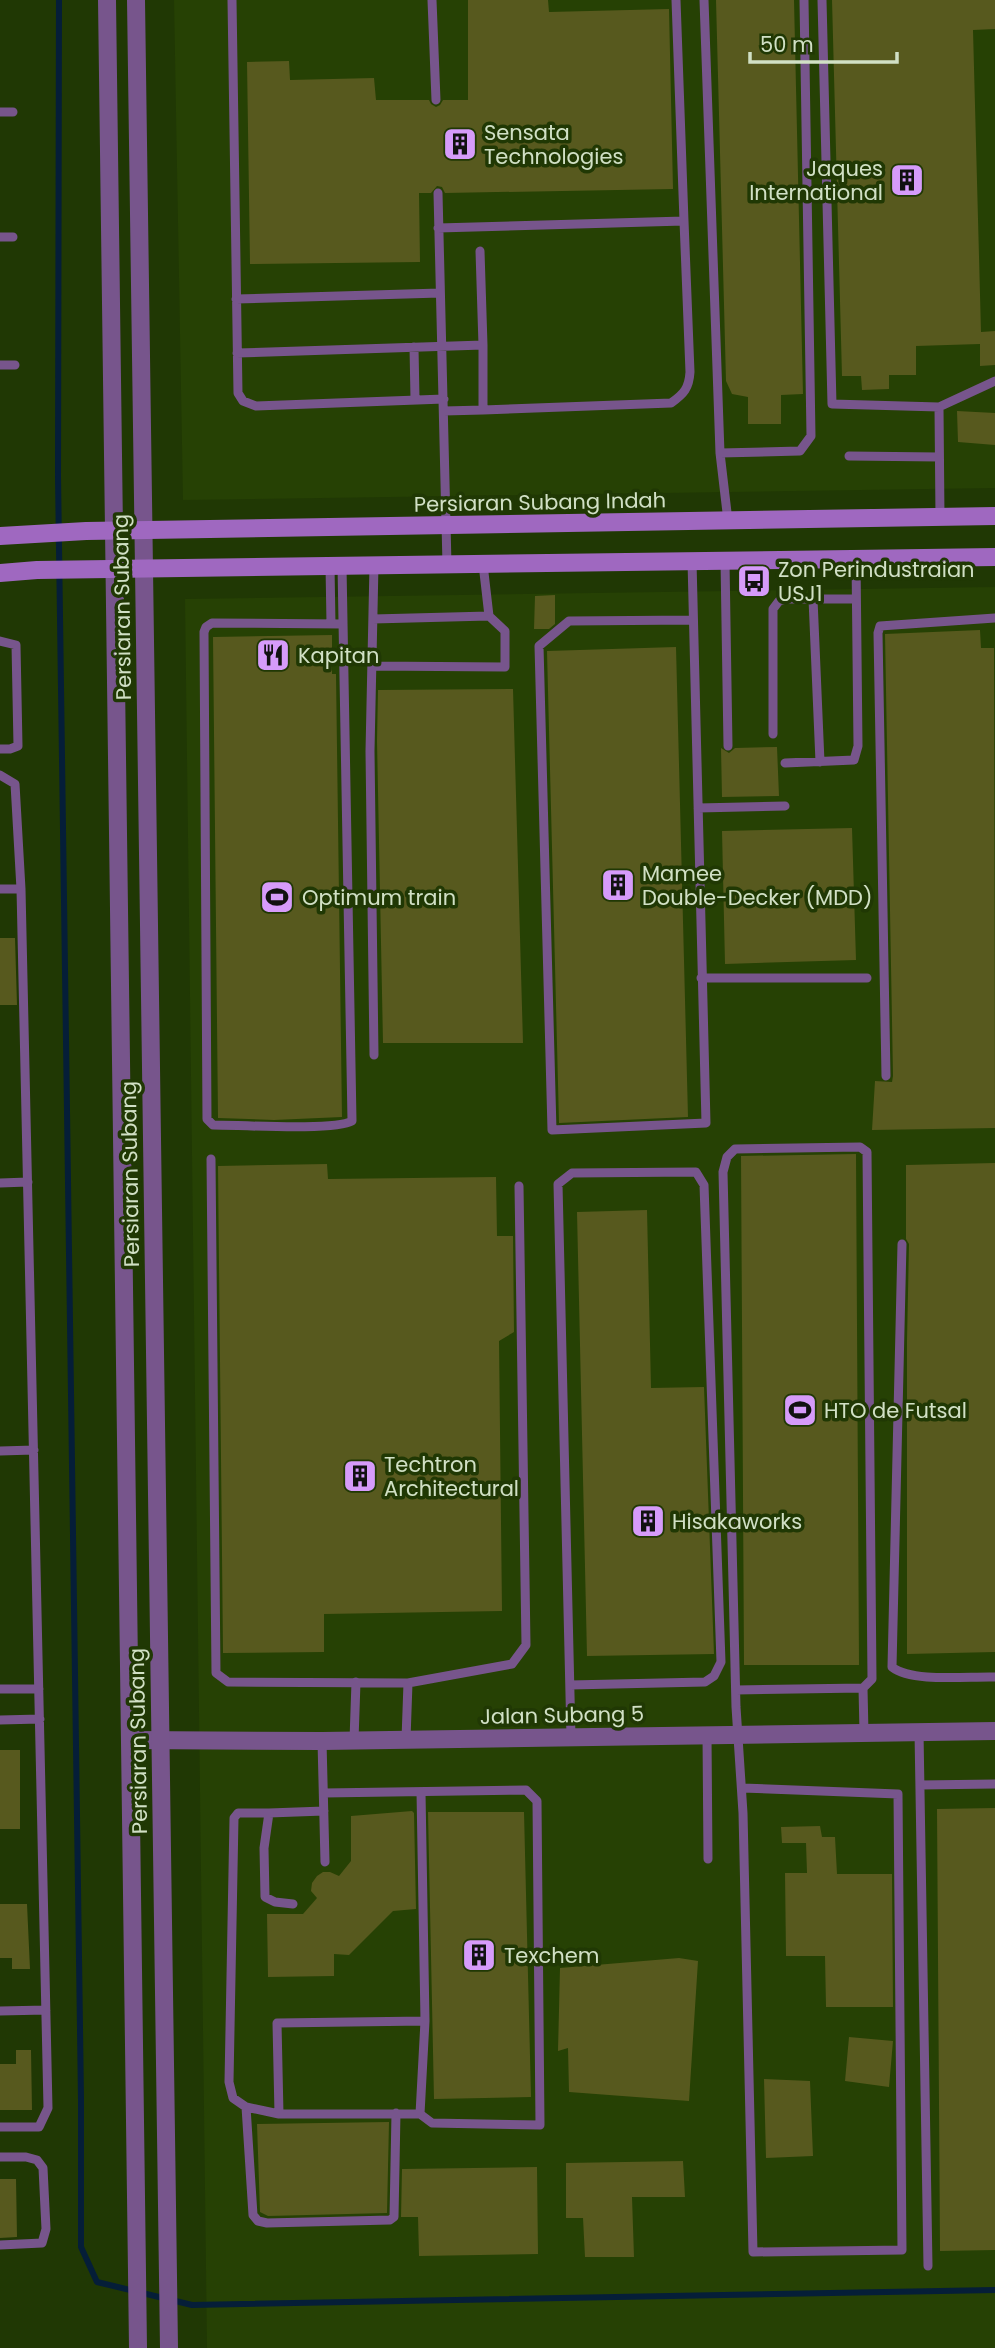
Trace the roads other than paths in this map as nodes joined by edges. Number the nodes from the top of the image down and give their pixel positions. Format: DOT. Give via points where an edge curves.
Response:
graph roads {
  1 [pos="107,0"];
  2 [pos="136,0"];
  3 [pos="232,0"];
  4 [pos="432,0"];
  5 [pos="676,0"];
  6 [pos="704,0"];
  7 [pos="804,0"];
  8 [pos="822,0"];
  9 [pos="436,100"];
  10 [pos="0,112"];
  11 [pos="13,112"];
  12 [pos="438,193"];
  13 [pos="684,221"];
  14 [pos="438,228"];
  15 [pos="0,237"];
  16 [pos="13,237"];
  17 [pos="480,251"];
  18 [pos="440,293"];
  19 [pos="236,299"];
  20 [pos="441,345"];
  21 [pos="483,345"];
  22 [pos="414,347"];
  23 [pos="237,353"];
  24 [pos="0,365"];
  25 [pos="15,365"];
  26 [pos="995,381"];
  27 [pos="415,399"];
  28 [pos="444,399"];
  29 [pos="939,407"];
  30 [pos="483,410"];
  31 [pos="444,411"];
  32 [pos="720,453"];
  33 [pos="849,456"];
  34 [pos="939,457"];
  35 [pos="995,516"];
  36 [pos="940,517"];
  37 [pos="728,521"];
  38 [pos="446,526"];
  39 [pos="114,530"];
  40 [pos="143,530"];
  41 [pos="0,536"];
  42 [pos="995,557"];
  43 [pos="856,559"];
  44 [pos="692,561"];
  45 [pos="725,561"];
  46 [pos="484,564"];
  47 [pos="374,565"];
  48 [pos="447,565"];
  49 [pos="336,566"];
  50 [pos="114,569"];
  51 [pos="145,569"];
  52 [pos="0,573"];
  53 [pos="813,599"];
  54 [pos="856,599"];
  55 [pos="489,617"];
  56 [pos="995,618"];
  57 [pos="373,619"];
  58 [pos="693,620"];
  59 [pos="331,624"];
  60 [pos="342,624"];
  61 [pos="0,641"];
  62 [pos="372,666"];
  63 [pos="773,734"];
  64 [pos="728,746"];
  65 [pos="0,749"];
  66 [pos="785,762"];
  67 [pos="820,762"];
  68 [pos="0,775"];
  69 [pos="785,806"];
  70 [pos="698,808"];
  71 [pos="0,889"];
  72 [pos="21,889"];
  73 [pos="701,978"];
  74 [pos="867,978"];
  75 [pos="374,1055"];
  76 [pos="886,1076"];
  77 [pos="211,1158"];
  78 [pos="28,1182"];
  79 [pos="0,1183"];
  80 [pos="519,1186"];
  81 [pos="902,1244"];
  82 [pos="34,1450"];
  83 [pos="0,1451"];
  84 [pos="995,1677"];
  85 [pos="356,1682"];
  86 [pos="408,1682"];
  87 [pos="570,1685"];
  88 [pos="863,1688"];
  89 [pos="0,1689"];
  90 [pos="39,1689"];
  91 [pos="736,1690"];
  92 [pos="40,1719"];
  93 [pos="0,1720"];
  94 [pos="995,1731"];
  95 [pos="919,1732"];
  96 [pos="864,1733"];
  97 [pos="707,1735"];
  98 [pos="738,1735"];
  99 [pos="571,1737"];
  100 [pos="130,1740"];
  101 [pos="161,1740"];
  102 [pos="354,1740"];
  103 [pos="406,1740"];
  104 [pos="322,1741"];
  105 [pos="995,1784"];
  106 [pos="920,1785"];
  107 [pos="742,1788"];
  108 [pos="421,1791"];
  109 [pos="324,1793"];
  110 [pos="324,1811"];
  111 [pos="269,1813"];
  112 [pos="708,1859"];
  113 [pos="325,1862"];
  114 [pos="293,1904"];
  115 [pos="46,2010"];
  116 [pos="0,2011"];
  117 [pos="425,2021"];
  118 [pos="246,2107"];
  119 [pos="396,2113"];
  120 [pos="279,2114"];
  121 [pos="420,2114"];
  122 [pos="0,2127"];
  123 [pos="0,2157"];
  124 [pos="0,2245"];
  125 [pos="928,2266"];
  126 [pos="138,2347"];
  127 [pos="169,2348"];
  1 -- 39 [label="street, Persiaran Subang"];
  2 -- 40 [label="street, Persiaran Subang"];
  3 -- 19 [label="lane"];
  4 -- 9 [label="lane"];
  5 -- 13 [label="lane"];
  6 -- 32 [label="lane"];
  7 -- 32 [label="lane" via="811,436 800,451"];
  8 -- 29 [label="lane" via="832,404"];
  10 -- 11 [label="lane"];
  12 -- 14 [label="lane"];
  13 -- 14 [label="lane"];
  13 -- 30 [label="lane" via="690,372 682,396 671,403"];
  14 -- 18 [label="lane"];
  15 -- 16 [label="lane"];
  17 -- 21 [label="lane"];
  18 -- 19 [label="lane"];
  18 -- 20 [label="lane"];
  19 -- 23 [label="lane"];
  20 -- 21 [label="lane"];
  20 -- 22 [label="lane"];
  20 -- 28 [label="lane"];
  21 -- 30 [label="lane"];
  22 -- 23 [label="lane"];
  22 -- 27 [label="lane"];
  23 -- 27 [label="lane" via="238,393 243,401 256,406"];
  24 -- 25 [label="lane"];
  26 -- 29 [label="lane"];
  27 -- 28 [label="lane"];
  28 -- 31 [label="lane"];
  29 -- 34 [label="lane"];
  30 -- 31 [label="lane"];
  31 -- 38 [label="lane"];
  32 -- 37 [label="lane"];
  33 -- 34 [label="lane"];
  34 -- 36 [label="lane"];
  35 -- 36 [label="main road, Persiaran Subang Indah"];
  36 -- 37 [label="main road, Persiaran Subang Indah"];
  37 -- 38 [label="main road, Persiaran Subang Indah"];
  38 -- 40 [label="main road, Persiaran Subang Indah"];
  38 -- 48 [label="lane"];
  39 -- 40 [label="main road, Persiaran Subang Indah"];
  39 -- 41 [label="main road, Persiaran Subang Indah"];
  39 -- 50 [label="street, Persiaran Subang"];
  40 -- 51 [label="street, Persiaran Subang"];
  42 -- 43 [label="main road"];
  43 -- 45 [label="main road"];
  43 -- 54 [label="lane"];
  44 -- 45 [label="main road"];
  44 -- 46 [label="main road"];
  44 -- 58 [label="lane"];
  45 -- 64 [label="lane"];
  46 -- 48 [label="main road"];
  46 -- 55 [label="lane"];
  47 -- 48 [label="main road"];
  47 -- 49 [label="main road"];
  47 -- 57 [label="lane"];
  49 -- 51 [label="main road"];
  49 -- 59 [label="lane"];
  49 -- 60 [label="lane"];
  50 -- 51 [label="main road"];
  50 -- 52 [label="main road"];
  50 -- 100 [label="street, Persiaran Subang"];
  51 -- 101 [label="street, Persiaran Subang"];
  53 -- 54 [label="lane"];
  53 -- 63 [label="lane" via="787,599 773,609"];
  53 -- 67 [label="lane"];
  54 -- 67 [label="lane" via="858,746 854,760"];
  55 -- 57 [label="lane"];
  55 -- 62 [label="lane" via="505,631 505,667"];
  56 -- 76 [label="lane" via="880,626 878,633"];
  57 -- 62 [label="lane"];
  58 -- 70 [label="lane"];
  58 -- 73 [label="lane" via="569,621 539,646 552,1130 706,1123"];
  59 -- 60 [label="lane"];
  59 -- 60 [label="lane" via="212,623 204,632 207,1119 213,1125 321,1126 352,1121"];
  61 -- 65 [label="lane" via="16,645 18,746"];
  62 -- 75 [label="lane"];
  66 -- 67 [label="lane"];
  68 -- 72 [label="lane" via="15,784"];
  69 -- 70 [label="lane"];
  70 -- 73 [label="lane"];
  71 -- 72 [label="lane"];
  72 -- 78 [label="lane"];
  73 -- 74 [label="lane"];
  77 -- 85 [label="lane" via="216,1673 228,1682"];
  78 -- 79 [label="lane"];
  78 -- 82 [label="lane"];
  80 -- 86 [label="lane" via="526,1645 512,1664"];
  81 -- 84 [label="lane" via="892,1667 922,1676"];
  82 -- 83 [label="lane"];
  82 -- 90 [label="lane"];
  85 -- 86 [label="lane"];
  85 -- 102 [label="lane"];
  86 -- 103 [label="lane"];
  87 -- 87 [label="lane" via="558,1184 572,1173 696,1172 704,1185 721,1662 705,1682"];
  87 -- 99 [label="lane"];
  88 -- 91 [label="lane"];
  88 -- 91 [label="lane" via="872,1679 867,1152 845,1147 735,1149 723,1172"];
  88 -- 96 [label="lane"];
  89 -- 90 [label="lane"];
  90 -- 92 [label="lane"];
  91 -- 98 [label="lane"];
  92 -- 93 [label="lane"];
  92 -- 115 [label="lane"];
  94 -- 95 [label="street, Jalan Subang 5"];
  95 -- 96 [label="street, Jalan Subang 5"];
  95 -- 106 [label="lane"];
  96 -- 98 [label="street, Jalan Subang 5"];
  97 -- 98 [label="street, Jalan Subang 5"];
  97 -- 99 [label="street, Jalan Subang 5"];
  97 -- 112 [label="lane"];
  98 -- 107 [label="lane"];
  99 -- 103 [label="street, Jalan Subang 5"];
  100 -- 101 [label="street, Jalan Subang 5"];
  100 -- 126 [label="street, Persiaran Subang"];
  101 -- 104 [label="street, Jalan Subang 5"];
  101 -- 127 [label="street, Persiaran Subang"];
  102 -- 103 [label="street, Jalan Subang 5"];
  102 -- 104 [label="street, Jalan Subang 5"];
  104 -- 109 [label="lane"];
  105 -- 106 [label="lane"];
  106 -- 125 [label="lane"];
  107 -- 107 [label="lane" via="898,1794 902,2250 753,2252"];
  108 -- 109 [label="lane"];
  108 -- 117 [label="lane"];
  108 -- 121 [label="lane" via="526,1790 537,1801 540,2125 432,2123"];
  109 -- 110 [label="lane"];
  110 -- 111 [label="lane"];
  110 -- 113 [label="lane"];
  111 -- 114 [label="lane" via="265,1897"];
  111 -- 118 [label="lane" via="238,1812 234,1818 229,2082 233,2098"];
  115 -- 116 [label="lane"];
  115 -- 122 [label="lane" via="48,2108 39,2127"];
  117 -- 120 [label="lane" via="277,2023"];
  117 -- 121 [label="lane"];
  118 -- 119 [label="lane" via="253,2215 267,2222 394,2217"];
  118 -- 120 [label="lane"];
  119 -- 120 [label="lane"];
  119 -- 121 [label="lane"];
  123 -- 124 [label="lane" via="26,2157 43,2168 46,2229 42,2243"];
}
